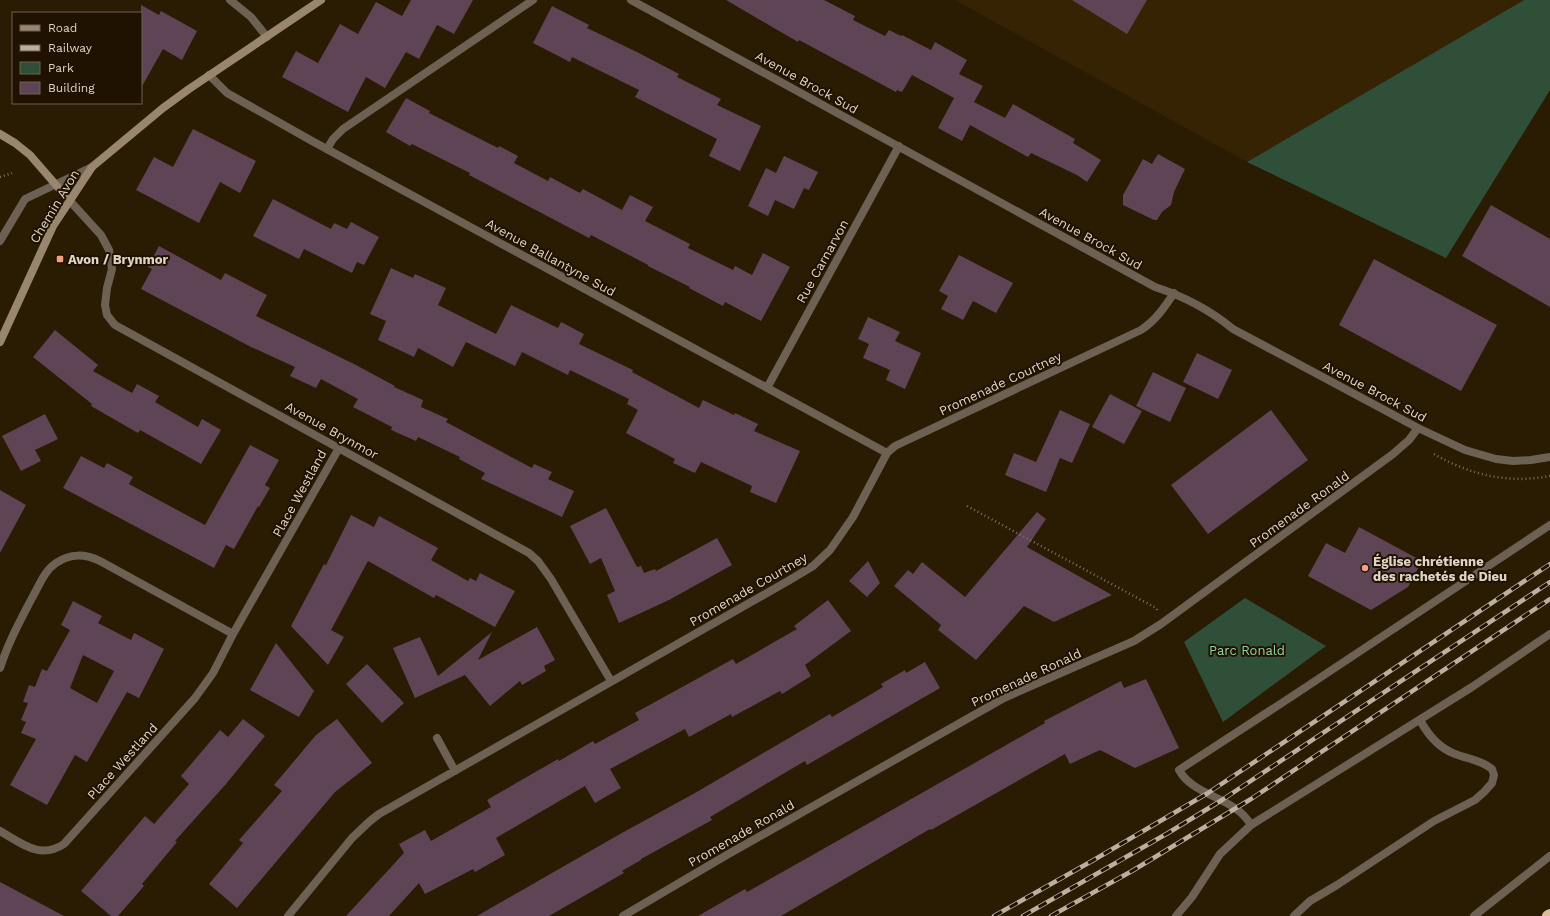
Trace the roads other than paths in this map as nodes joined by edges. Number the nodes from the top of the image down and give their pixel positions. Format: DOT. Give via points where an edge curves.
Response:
graph roads {
  1 [pos="230,0"];
  2 [pos="321,0"];
  3 [pos="533,0"];
  4 [pos="631,0"];
  5 [pos="267,37"];
  6 [pos="209,75"];
  7 [pos="0,134"];
  8 [pos="899,146"];
  9 [pos="327,150"];
  10 [pos="92,167"];
  11 [pos="56,184"];
  12 [pos="69,200"];
  13 [pos="0,241"];
  14 [pos="1174,293"];
  15 [pos="0,342"];
  16 [pos="767,388"];
  17 [pos="1418,428"];
  18 [pos="339,448"];
  19 [pos="887,453"];
  20 [pos="1550,457"];
  21 [pos="1550,525"];
  22 [pos="233,634"];
  23 [pos="1550,634"];
  24 [pos="0,668"];
  25 [pos="611,681"];
  26 [pos="1420,720"];
  27 [pos="436,738"];
  28 [pos="455,771"];
  29 [pos="1251,825"];
  30 [pos="0,831"];
  31 [pos="1550,856"];
  32 [pos="288,916"];
  33 [pos="623,916"];
  34 [pos="1176,916"];
  35 [pos="1294,916"];
  36 [pos="1474,916"];
  1 -- 5 [label="street" via="250,17"];
  2 -- 5 [label="main road, Chemin Avon"];
  3 -- 9 [label="street" via="343,129"];
  4 -- 8 [label="street, Avenue Brock Sud"];
  5 -- 6 [label="main road, Chemin Avon"];
  6 -- 9 [label="street, Avenue Ballantyne Sud" via="227,93"];
  6 -- 10 [label="main road, Chemin Avon" via="163,108"];
  7 -- 11 [label="main road" via="30,155"];
  8 -- 14 [label="street, Avenue Brock Sud" via="1155,287"];
  8 -- 16 [label="street, Rue Carnarvon"];
  9 -- 16 [label="street, Avenue Ballantyne Sud"];
  10 -- 11 [label="street"];
  10 -- 12 [label="main road, Chemin Avon"];
  11 -- 12 [label="main road"];
  11 -- 13 [label="street" via="25,199"];
  12 -- 15 [label="main road, Chemin Avon" via="46,238"];
  12 -- 18 [label="street, Avenue Brynmor" via="102,235 109,250 112,269 105,305 111,321 127,333"];
  14 -- 17 [label="street, Avenue Brock Sud" via="1220,318 1233,329"];
  14 -- 19 [label="street, Promenade Courtney" via="1158,317 1141,330 903,441"];
  16 -- 19 [label="street, Avenue Ballantyne Sud"];
  17 -- 20 [label="street, Avenue Brock Sud" via="1465,450 1496,459 1519,461"];
  17 -- 33 [label="street, Promenade Ronald" via="1393,454 1154,629 1134,641 1004,698"];
  18 -- 22 [label="street, Place Westland"];
  18 -- 25 [label="street, Avenue Brynmor" via="538,560"];
  19 -- 25 [label="street, Promenade Courtney" via="845,530 823,558 788,581"];
  21 -- 29 [label="street" via="1179,770 1193,785 1246,815"];
  22 -- 24 [label="street" via="100,560 83,555 73,556 56,563 44,575 13,635"];
  22 -- 30 [label="street, Place Westland" via="213,673 195,698 64,844 49,851 36,850"];
  23 -- 26 [label="street"];
  25 -- 28 [label="street, Promenade Courtney"];
  26 -- 29 [label="street"];
  26 -- 35 [label="street" via="1444,749 1479,761 1492,769 1492,784 1475,800 1434,821 1310,901"];
  27 -- 28 [label="street"];
  28 -- 32 [label="street, Promenade Courtney" via="370,821 324,871"];
  29 -- 34 [label="street" via="1220,854 1192,897"];
  31 -- 36 [label="street"];
}
